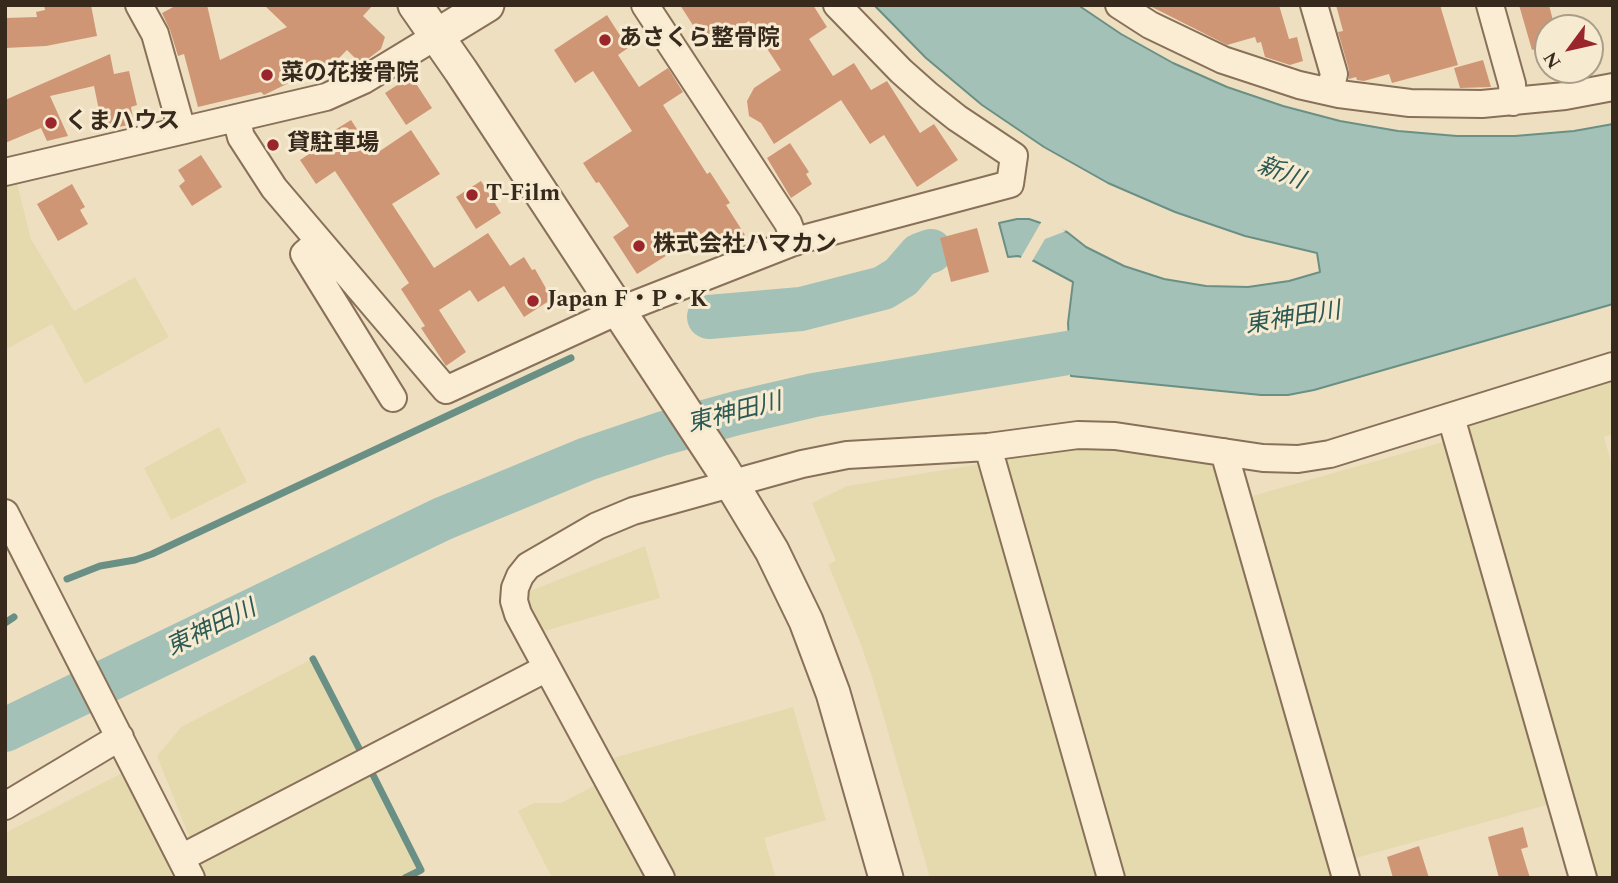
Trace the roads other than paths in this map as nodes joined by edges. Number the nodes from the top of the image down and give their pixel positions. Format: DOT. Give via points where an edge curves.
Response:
graph roads {
  1 [pos="139,5"];
  2 [pos="415,5"];
  3 [pos="487,5"];
  4 [pos="645,5"];
  5 [pos="837,5"];
  6 [pos="1314,5"];
  7 [pos="1490,5"];
  8 [pos="1124,7"];
  9 [pos="438,35"];
  10 [pos="1613,87"];
  11 [pos="1330,92"];
  12 [pos="1513,102"];
  13 [pos="236,118"];
  14 [pos="182,130"];
  15 [pos="5,172"];
  16 [pos="320,241"];
  17 [pos="795,242"];
  18 [pos="618,311"];
  19 [pos="1613,366"];
  20 [pos="393,398"];
  21 [pos="1451,417"];
  22 [pos="988,447"];
  23 [pos="1224,452"];
  24 [pos="727,477"];
  25 [pos="5,513"];
  26 [pos="548,668"];
  27 [pos="117,732"];
  28 [pos="5,806"];
  29 [pos="186,868"];
  30 [pos="661,878"];
  31 [pos="886,878"];
  32 [pos="1111,878"];
  33 [pos="1346,878"];
  34 [pos="1583,878"];
  1 -- 14 [label="street" via="155,34"];
  2 -- 9 [label="street"];
  3 -- 9 [label="street"];
  4 -- 17 [label="street" via="788,223"];
  5 -- 17 [label="street" via="928,95 1014,156 1010,184"];
  6 -- 11 [label="street" via="1334,74"];
  7 -- 12 [label="street"];
  8 -- 11 [label="street" via="1223,60"];
  9 -- 13 [label="street" via="345,90"];
  9 -- 18 [label="street"];
  10 -- 12 [label="street"];
  11 -- 12 [label="street" via="1410,103"];
  13 -- 14 [label="street"];
  13 -- 16 [label="street" via="241,138 274,188"];
  14 -- 15 [label="street"];
  16 -- 18 [label="street" via="446,390"];
  16 -- 20 [label="street" via="304,254"];
  17 -- 18 [label="street"];
  18 -- 24 [label="street"];
  19 -- 21 [label="street"];
  21 -- 23 [label="street" via="1330,454 1298,459"];
  21 -- 34 [label="street"];
  22 -- 23 [label="street" via="1078,435"];
  22 -- 24 [label="street" via="847,455"];
  22 -- 32 [label="street"];
  23 -- 33 [label="street"];
  24 -- 26 [label="street" via="615,517 528,566 515,588 514,601"];
  24 -- 31 [label="street" via="772,551 806,621 833,693"];
  25 -- 27 [label="street"];
  26 -- 29 [label="street"];
  26 -- 30 [label="street"];
  27 -- 28 [label="street"];
  27 -- 29 [label="street"];
}
